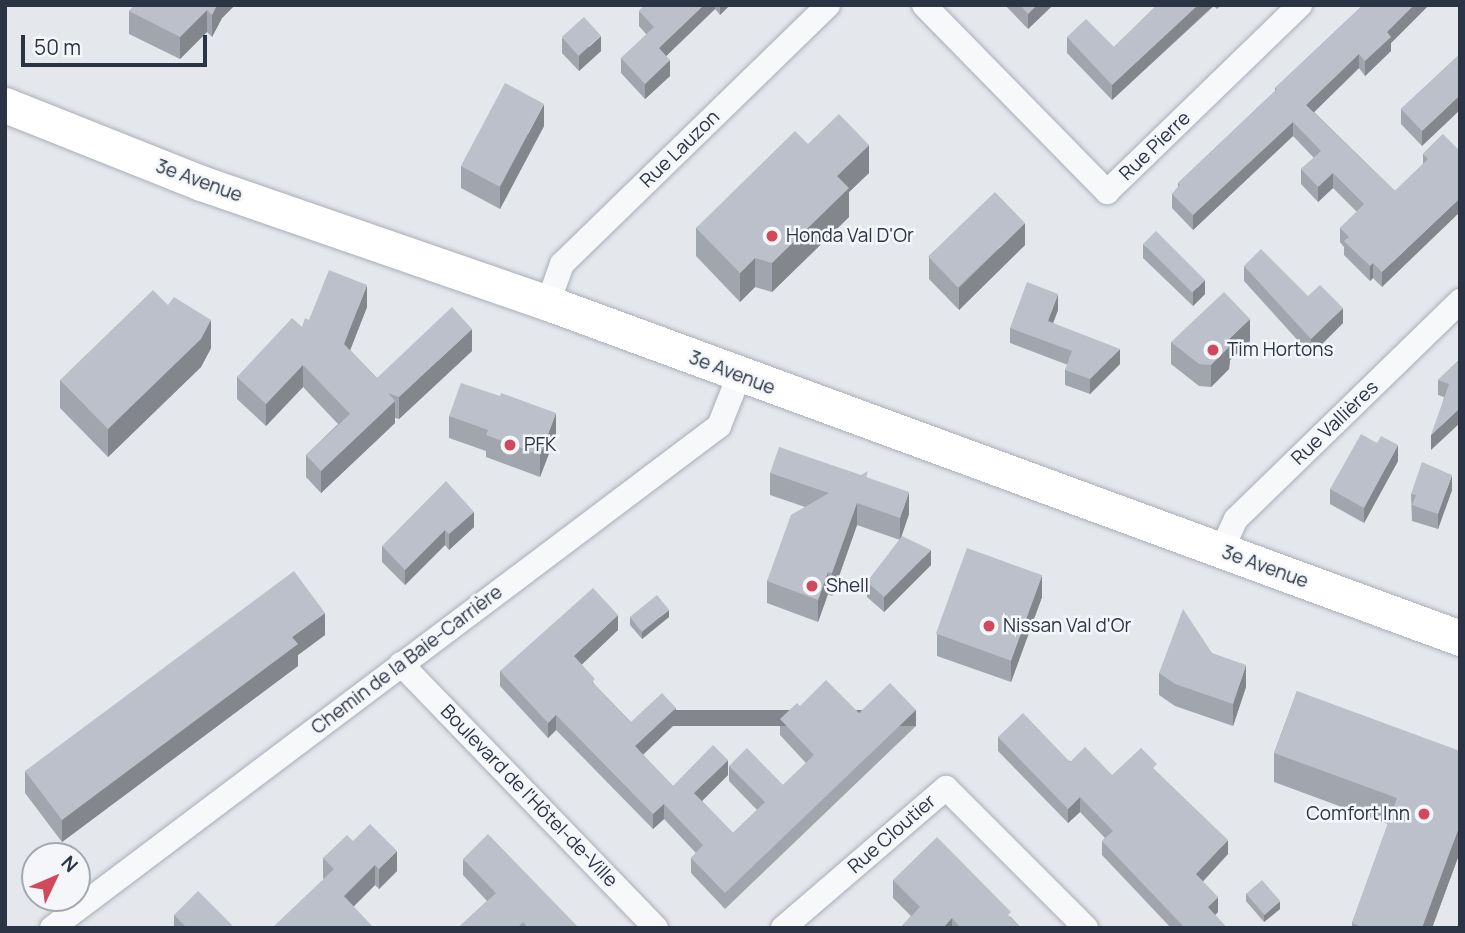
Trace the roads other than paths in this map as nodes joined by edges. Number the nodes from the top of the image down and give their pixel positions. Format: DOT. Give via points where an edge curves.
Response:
graph roads {
  1 [pos="828,5"];
  2 [pos="925,5"];
  3 [pos="1300,5"];
  4 [pos="5,105"];
  5 [pos="1460,301"];
  6 [pos="548,303"];
  7 [pos="739,376"];
  8 [pos="1220,551"];
  9 [pos="1460,638"];
  10 [pos="401,664"];
  11 [pos="52,928"];
  12 [pos="656,928"];
  13 [pos="783,928"];
  14 [pos="1086,928"];
  1 -- 6 [label="street, Rue Lauzon" via="562,264"];
  2 -- 3 [label="street, Rue Pierre" via="1107,192"];
  4 -- 6 [label="main road, 3e Avenue" via="201,183"];
  5 -- 8 [label="street, Rue Vallières" via="1236,519"];
  6 -- 7 [label="main road, 3e Avenue"];
  7 -- 8 [label="main road, 3e Avenue"];
  7 -- 10 [label="street, Chemin de la Baie-Carrière" via="719,426"];
  8 -- 9 [label="main road, 3e Avenue"];
  10 -- 11 [label="street, Chemin de la Baie-Carrière"];
  10 -- 12 [label="street, Boulevard de l'Hôtel-de-Ville"];
  13 -- 14 [label="street, Rue Cloutier" via="946,788"];
}
